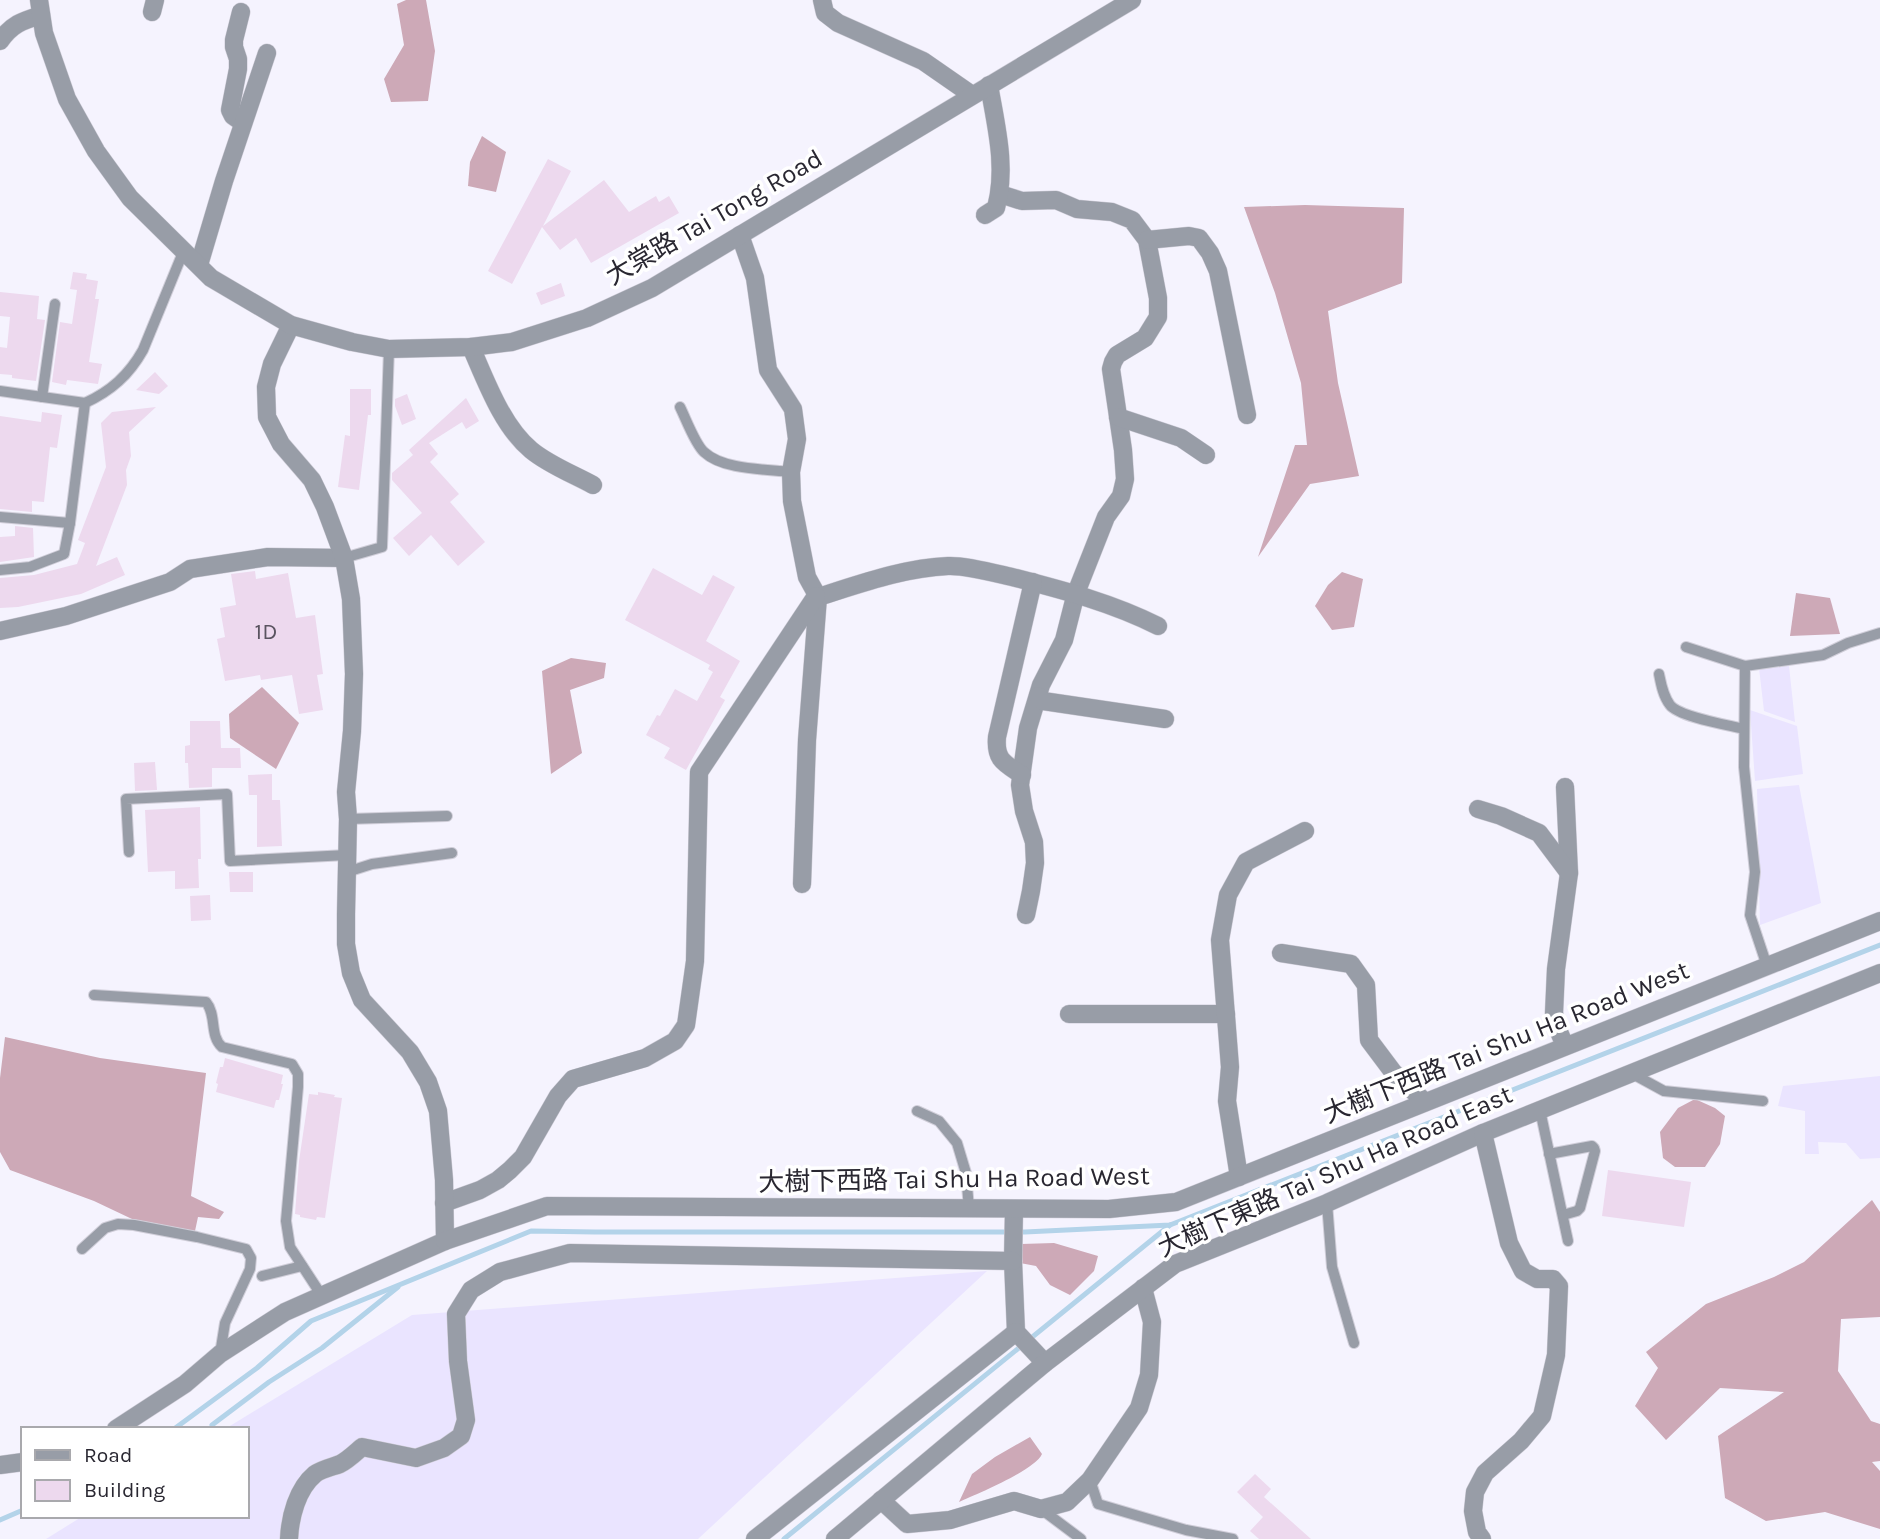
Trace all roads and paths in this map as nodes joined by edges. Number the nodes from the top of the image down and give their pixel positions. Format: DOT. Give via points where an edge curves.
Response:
graph roads {
  1 [pos="822,0"];
  2 [pos="1132,0"];
  3 [pos="40,8"];
  4 [pos="241,12"];
  5 [pos="0,41"];
  6 [pos="267,53"];
  7 [pos="989,85"];
  8 [pos="972,95"];
  9 [pos="243,123"];
  10 [pos="1000,194"];
  11 [pos="985,215"];
  12 [pos="740,235"];
  13 [pos="1147,240"];
  14 [pos="184,250"];
  15 [pos="199,265"];
  16 [pos="55,304"];
  17 [pos="291,325"];
  18 [pos="471,346"];
  19 [pos="389,349"];
  20 [pos="0,391"];
  21 [pos="42,397"];
  22 [pos="85,403"];
  23 [pos="680,407"];
  24 [pos="1247,415"];
  25 [pos="1118,416"];
  26 [pos="1206,455"];
  27 [pos="791,472"];
  28 [pos="593,485"];
  29 [pos="0,517"];
  30 [pos="69,523"];
  31 [pos="344,558"];
  32 [pos="0,570"];
  33 [pos="1032,582"];
  34 [pos="1076,593"];
  35 [pos="817,596"];
  36 [pos="1158,626"];
  37 [pos="0,632"];
  38 [pos="1880,633"];
  39 [pos="1686,648"];
  40 [pos="1745,666"];
  41 [pos="1659,674"];
  42 [pos="1038,696"];
  43 [pos="1165,719"];
  44 [pos="1744,729"];
  45 [pos="1021,775"];
  46 [pos="1565,788"];
  47 [pos="1478,809"];
  48 [pos="447,816"];
  49 [pos="348,819"];
  50 [pos="1305,831"];
  51 [pos="129,852"];
  52 [pos="452,853"];
  53 [pos="347,864"];
  54 [pos="1569,873"];
  55 [pos="802,884"];
  56 [pos="1026,915"];
  57 [pos="1880,921"];
  58 [pos="1281,954"];
  59 [pos="1767,966"];
  60 [pos="1880,973"];
  61 [pos="94,995"];
  62 [pos="1069,1014"];
  63 [pos="1226,1014"];
  64 [pos="1565,1046"];
  65 [pos="1631,1073"];
  66 [pos="1763,1101"];
  67 [pos="1424,1102"];
  68 [pos="1540,1110"];
  69 [pos="918,1111"];
  70 [pos="1483,1133"];
  71 [pos="1549,1154"];
  72 [pos="1239,1177"];
  73 [pos="444,1203"];
  74 [pos="1327,1203"];
  75 [pos="970,1209"];
  76 [pos="1014,1209"];
  77 [pos="1563,1214"];
  78 [pos="445,1241"];
  79 [pos="1568,1241"];
  80 [pos="82,1248"];
  81 [pos="1013,1262"];
  82 [pos="302,1266"];
  83 [pos="262,1276"];
  84 [pos="1143,1288"];
  85 [pos="322,1296"];
  86 [pos="1018,1335"];
  87 [pos="1354,1343"];
  88 [pos="220,1354"];
  89 [pos="1042,1360"];
  90 [pos="119,1427"];
  91 [pos="21,1462"];
  92 [pos="0,1465"];
  93 [pos="1090,1480"];
  94 [pos="881,1500"];
  95 [pos="1041,1509"];
  96 [pos="289,1539"];
  97 [pos="755,1539"];
  98 [pos="835,1539"];
  99 [pos="1081,1539"];
  100 [pos="1233,1539"];
  101 [pos="1482,1539"];
  1 -- 8 [label="street" via="824,13 838,23 923,61"];
  2 -- 7 [label="street, 大棠路 Tai Tong Road"];
  3 -- 5 [label="street"];
  3 -- 14 [label="street, 大棠路 Tai Tong Road" via="67,99 96,151 130,198"];
  4 -- 9 [label="street" via="234,40 238,69 230,110"];
  6 -- 9 [label="street"];
  7 -- 8 [label="street, 大棠路 Tai Tong Road"];
  7 -- 10 [label="street" via="1001,151"];
  8 -- 12 [label="street, 大棠路 Tai Tong Road"];
  9 -- 15 [label="street"];
  10 -- 11 [label="street" via="996,208"];
  10 -- 13 [label="street" via="1112,212 1132,220"];
  12 -- 18 [label="street, 大棠路 Tai Tong Road" via="652,288 587,318 512,342"];
  12 -- 27 [label="street" via="755,278 768,370 793,409 797,439"];
  13 -- 24 [label="street" via="1199,238 1210,253 1218,271"];
  13 -- 25 [label="street" via="1158,317 1145,338 1112,362"];
  14 -- 15 [label="street, 大棠路 Tai Tong Road"];
  14 -- 22 [label="lane" via="136,362 119,382"];
  15 -- 17 [label="street, 大棠路 Tai Tong Road" via="211,278"];
  16 -- 21 [label="lane"];
  17 -- 19 [label="street, 大棠路 Tai Tong Road"];
  17 -- 31 [label="street" via="272,364 267,417 281,444 312,480"];
  18 -- 19 [label="street, 大棠路 Tai Tong Road"];
  18 -- 28 [label="street" via="495,401 516,434 546,460"];
  19 -- 31 [label="lane" via="382,547"];
  20 -- 21 [label="lane"];
  21 -- 22 [label="lane"];
  22 -- 30 [label="lane"];
  23 -- 27 [label="lane" via="702,451 718,461"];
  25 -- 26 [label="street" via="1181,438"];
  25 -- 34 [label="street" via="1125,479 1121,496 1106,517"];
  27 -- 35 [label="street" via="800,545"];
  29 -- 30 [label="lane"];
  30 -- 32 [label="lane" via="64,554 30,567"];
  31 -- 37 [label="street" via="268,556 190,569 170,582 66,617"];
  31 -- 49 [label="street" via="354,674"];
  33 -- 34 [label="street"];
  33 -- 35 [label="street" via="950,566 887,575"];
  33 -- 45 [label="street" via="996,749"];
  34 -- 36 [label="street"];
  34 -- 42 [label="street" via="1064,640"];
  35 -- 55 [label="street"];
  35 -- 73 [label="street" via="699,772 695,961 686,1025 675,1041 645,1058 573,1079 510,1170 480,1190"];
  38 -- 40 [label="lane" via="1823,655"];
  39 -- 40 [label="lane"];
  40 -- 44 [label="lane"];
  41 -- 44 [label="lane" via="1670,706"];
  42 -- 43 [label="street" via="1043,701"];
  42 -- 45 [label="street"];
  44 -- 59 [label="lane" via="1755,872 1750,915"];
  45 -- 56 [label="street" via="1021,799 1034,842 1035,863"];
  46 -- 54 [label="street"];
  47 -- 54 [label="street" via="1539,833"];
  48 -- 49 [label="lane"];
  49 -- 53 [label="street"];
  50 -- 63 [label="street" via="1246,862 1228,895 1220,940"];
  51 -- 53 [label="lane" via="126,799 227,794 230,861"];
  52 -- 53 [label="lane"];
  53 -- 73 [label="street" via="346,943 351,973 362,1000 410,1052 428,1082 438,1111"];
  54 -- 64 [label="street" via="1554,1013"];
  57 -- 59 [label="street, 大樹下西路 Tai Shu Ha Road West"];
  58 -- 67 [label="street" via="1351,964 1366,985 1369,1040"];
  59 -- 64 [label="street, 大樹下西路 Tai Shu Ha Road West"];
  60 -- 65 [label="street, 大樹下東路 Tai Shu Ha Road East"];
  61 -- 82 [label="lane" via="206,1002 215,1041 222,1047 292,1064 298,1087 286,1221 290,1247"];
  62 -- 63 [label="street"];
  63 -- 72 [label="street" via="1227,1101"];
  64 -- 67 [label="street, 大樹下西路 Tai Shu Ha Road West"];
  65 -- 66 [label="lane" via="1664,1091"];
  65 -- 68 [label="street, 大樹下東路 Tai Shu Ha Road East"];
  67 -- 72 [label="street, 大樹下西路 Tai Shu Ha Road West"];
  68 -- 70 [label="street, 大樹下東路 Tai Shu Ha Road East"];
  68 -- 71 [label="lane"];
  69 -- 75 [label="lane" via="939,1121 957,1143"];
  70 -- 74 [label="street, 大樹下東路 Tai Shu Ha Road East"];
  70 -- 101 [label="street" via="1510,1243 1523,1270 1537,1279 1553,1279 1559,1286 1556,1355 1542,1416 1485,1473 1475,1492 1473,1511"];
  71 -- 77 [label="lane"];
  71 -- 77 [label="lane" via="1592,1146 1595,1151 1580,1208"];
  72 -- 76 [label="street, 大樹下西路 Tai Shu Ha Road West" via="1176,1202 1109,1209"];
  73 -- 78 [label="street"];
  74 -- 84 [label="street, 大樹下東路 Tai Shu Ha Road East" via="1175,1264"];
  74 -- 87 [label="lane" via="1332,1267"];
  75 -- 76 [label="street, 大樹下西路 Tai Shu Ha Road West"];
  75 -- 78 [label="street, 大樹下西路 Tai Shu Ha Road West" via="547,1206"];
  76 -- 81 [label="street"];
  77 -- 79 [label="lane"];
  78 -- 85 [label="street, 大樹下西路 Tai Shu Ha Road West"];
  80 -- 88 [label="lane" via="105,1228 118,1224 246,1249 250,1269 225,1322"];
  81 -- 86 [label="street"];
  81 -- 96 [label="street" via="570,1253 500,1272 471,1290 456,1314 466,1420 461,1436 416,1458 362,1447 343,1463 317,1472 295,1507"];
  82 -- 83 [label="lane"];
  82 -- 85 [label="lane"];
  84 -- 89 [label="street, 大樹下東路 Tai Shu Ha Road East"];
  84 -- 93 [label="street" via="1152,1322 1149,1375 1139,1408"];
  85 -- 88 [label="street, 大樹下西路 Tai Shu Ha Road West" via="285,1312"];
  86 -- 89 [label="street"];
  86 -- 97 [label="street"];
  88 -- 90 [label="street, 大樹下西路 Tai Shu Ha Road West" via="185,1384"];
  89 -- 94 [label="street, 大樹下東路 Tai Shu Ha Road East"];
  91 -- 92 [label="street"];
  93 -- 95 [label="street" via="1067,1502"];
  93 -- 100 [label="lane" via="1098,1504"];
  94 -- 95 [label="street" via="907,1524 950,1520 1014,1501"];
  94 -- 98 [label="street, 大樹下東路 Tai Shu Ha Road East"];
  95 -- 99 [label="lane"];
}
